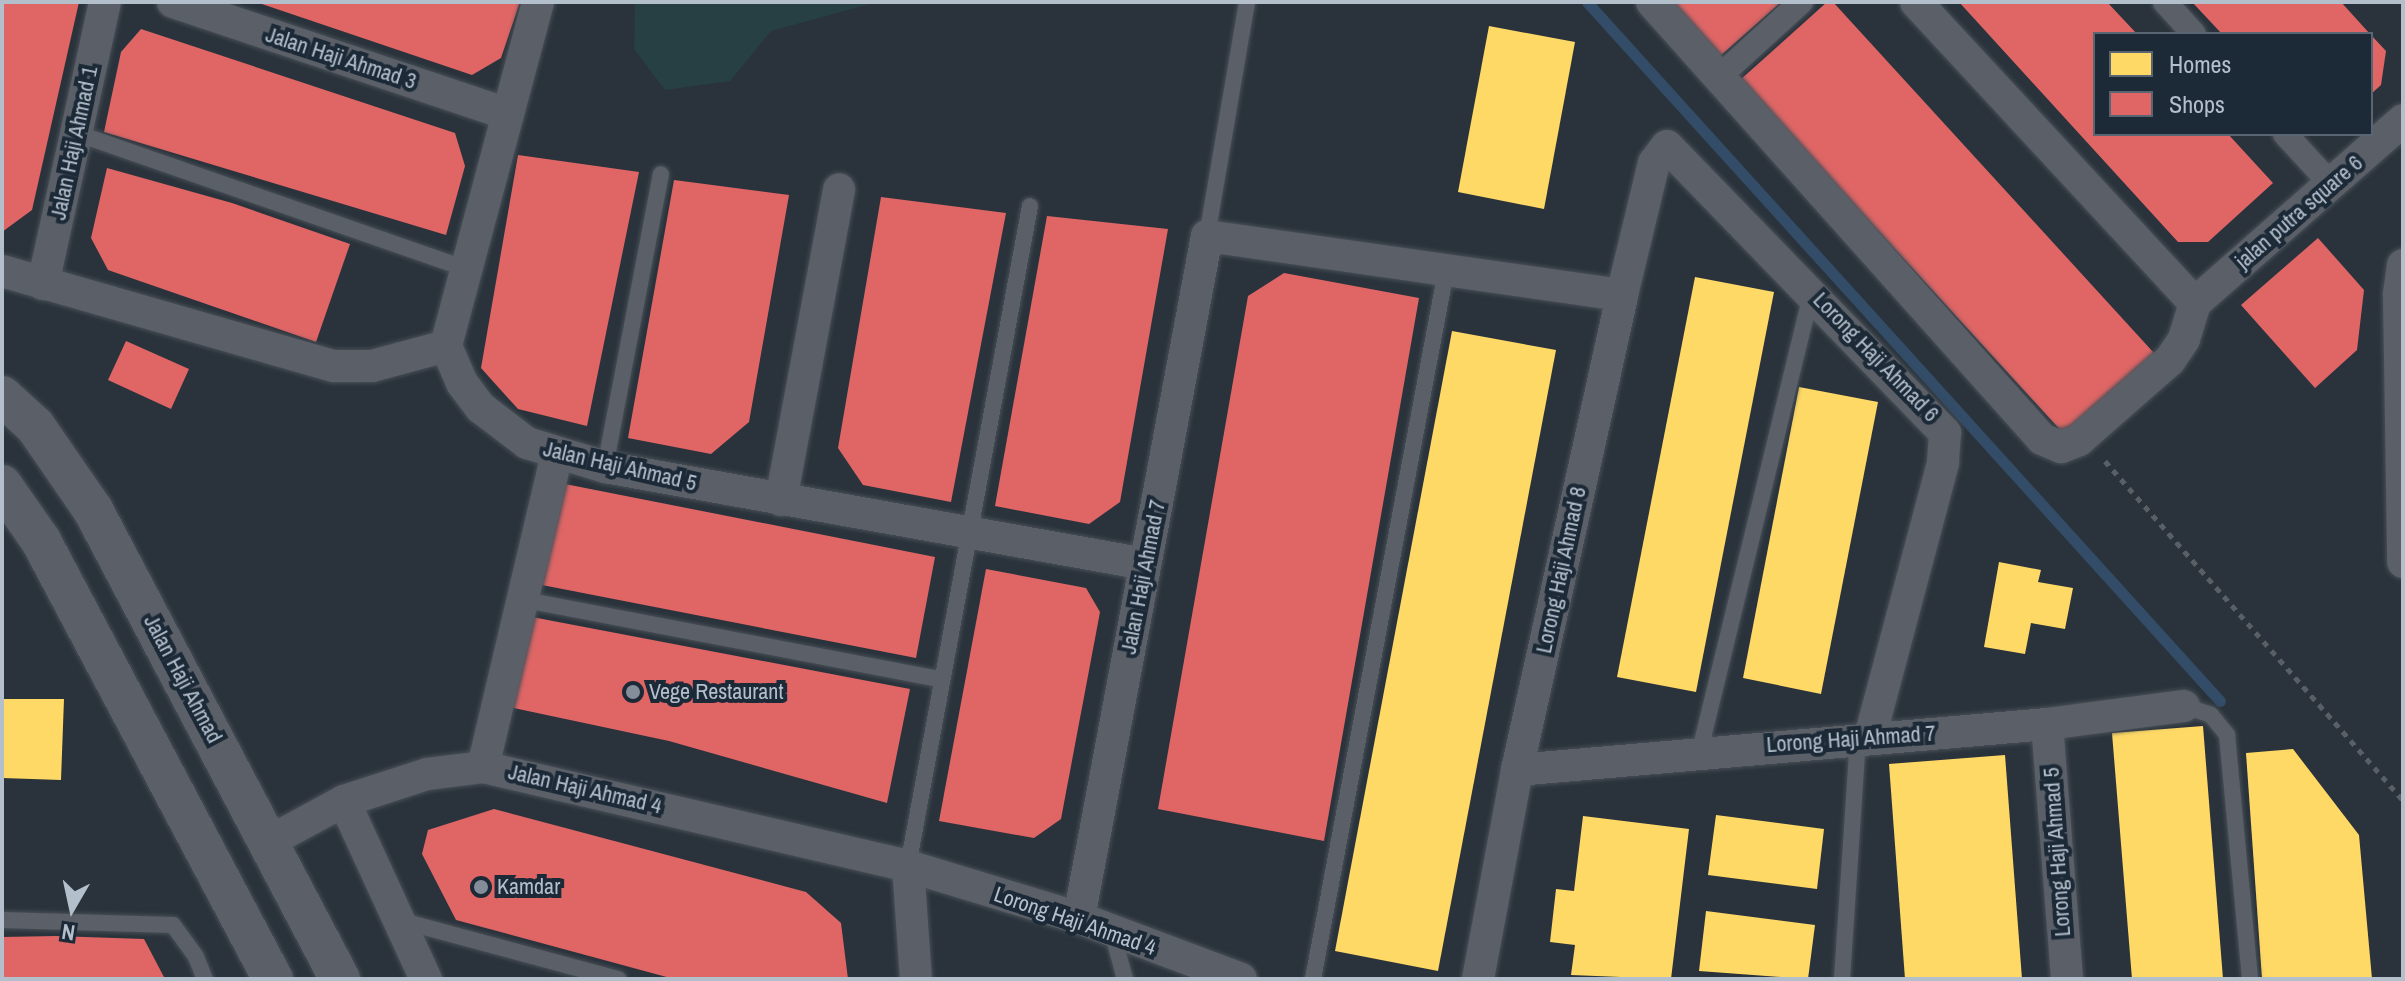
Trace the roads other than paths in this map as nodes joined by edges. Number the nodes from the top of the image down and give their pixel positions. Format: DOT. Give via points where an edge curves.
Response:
graph roads {
  1 [pos="105,2"];
  2 [pos="173,2"];
  3 [pos="538,2"];
  4 [pos="1247,2"];
  5 [pos="1652,2"];
  6 [pos="1801,2"];
  7 [pos="1916,2"];
  8 [pos="2165,2"];
  9 [pos="2192,32"];
  10 [pos="1720,76"];
  11 [pos="508,114"];
  12 [pos="76,133"];
  13 [pos="2287,136"];
  14 [pos="2397,139"];
  15 [pos="1654,163"];
  16 [pos="661,174"];
  17 [pos="2330,183"];
  18 [pos="839,189"];
  19 [pos="1030,206"];
  20 [pos="1207,236"];
  21 [pos="2403,265"];
  22 [pos="1447,266"];
  23 [pos="467,269"];
  24 [pos="2,271"];
  25 [pos="43,284"];
  26 [pos="1812,290"];
  27 [pos="1622,295"];
  28 [pos="2195,303"];
  29 [pos="446,346"];
  30 [pos="2,396"];
  31 [pos="557,454"];
  32 [pos="605,467"];
  33 [pos="2,485"];
  34 [pos="781,500"];
  35 [pos="968,535"];
  36 [pos="2403,562"];
  37 [pos="1145,564"];
  38 [pos="525,600"];
  39 [pos="940,679"];
  40 [pos="2184,706"];
  41 [pos="2047,724"];
  42 [pos="1864,738"];
  43 [pos="1700,750"];
  44 [pos="483,767"];
  45 [pos="1517,770"];
  46 [pos="344,801"];
  47 [pos="270,841"];
  48 [pos="908,866"];
  49 [pos="393,918"];
  50 [pos="1079,918"];
  51 [pos="2,920"];
  52 [pos="1112,932"];
  53 [pos="205,979"];
  54 [pos="273,979"];
  55 [pos="340,979"];
  56 [pos="426,979"];
  57 [pos="618,979"];
  58 [pos="916,979"];
  59 [pos="1125,979"];
  60 [pos="1241,979"];
  61 [pos="1313,979"];
  62 [pos="1478,979"];
  63 [pos="1842,979"];
  64 [pos="2067,979"];
  65 [pos="2250,979"];
  1 -- 12 [label="street, Jalan Haji Ahmad 1"];
  2 -- 11 [label="street, Jalan Haji Ahmad 3"];
  3 -- 11 [label="street"];
  4 -- 20 [label="lane"];
  5 -- 10 [label="street"];
  6 -- 10 [label="street"];
  7 -- 28 [label="street"];
  8 -- 9 [label="street"];
  10 -- 28 [label="street" via="2042,439 2061,447 2083,436 2170,360 2184,339"];
  11 -- 23 [label="street"];
  12 -- 23 [label="lane"];
  12 -- 25 [label="street, Jalan Haji Ahmad 1"];
  13 -- 17 [label="street"];
  14 -- 17 [label="street, jalan putra square 6"];
  15 -- 26 [label="street, Lorong Haji Ahmad 6" via="1661,148 1674,148"];
  15 -- 27 [label="street, Lorong Haji Ahmad 8"];
  16 -- 32 [label="lane"];
  17 -- 28 [label="street, jalan putra square 6"];
  18 -- 34 [label="street"];
  19 -- 35 [label="lane"];
  20 -- 22 [label="street"];
  20 -- 37 [label="street, Jalan Haji Ahmad 7"];
  21 -- 36 [label="street"];
  22 -- 27 [label="street"];
  22 -- 61 [label="lane"];
  23 -- 29 [label="street"];
  24 -- 25 [label="street"];
  25 -- 29 [label="street" via="334,366 372,366"];
  26 -- 42 [label="street, Lorong Haji Ahmad 6" via="1942,425 1946,441"];
  26 -- 43 [label="lane"];
  27 -- 45 [label="street, Lorong Haji Ahmad 8"];
  29 -- 31 [label="street, Jalan Haji Ahmad 5" via="462,383 481,408 527,443"];
  30 -- 47 [label="street, Jalan Haji Ahmad" via="35,426 93,510"];
  31 -- 32 [label="street, Jalan Haji Ahmad 5"];
  31 -- 38 [label="street"];
  32 -- 34 [label="street, Jalan Haji Ahmad 5"];
  33 -- 54 [label="street" via="41,541"];
  34 -- 35 [label="street, Jalan Haji Ahmad 5"];
  35 -- 37 [label="street, Jalan Haji Ahmad 5"];
  35 -- 39 [label="lane"];
  37 -- 50 [label="street, Jalan Haji Ahmad 7"];
  38 -- 39 [label="lane"];
  38 -- 44 [label="street"];
  39 -- 48 [label="lane"];
  40 -- 41 [label="street, Lorong Haji Ahmad 7"];
  40 -- 65 [label="lane" via="2211,715 2227,735"];
  41 -- 42 [label="street, Lorong Haji Ahmad 7"];
  41 -- 64 [label="street, Lorong Haji Ahmad 5"];
  42 -- 43 [label="street, Lorong Haji Ahmad 7"];
  42 -- 63 [label="lane"];
  43 -- 45 [label="street, Lorong Haji Ahmad 7"];
  44 -- 46 [label="street, Jalan Haji Ahmad 4" via="427,774"];
  44 -- 48 [label="street, Jalan Haji Ahmad 4"];
  45 -- 62 [label="street, Lorong Haji Ahmad 8"];
  46 -- 47 [label="street, Jalan Haji Ahmad 4"];
  46 -- 49 [label="street"];
  47 -- 55 [label="street, Jalan Haji Ahmad"];
  48 -- 50 [label="street, Lorong Haji Ahmad 4"];
  48 -- 58 [label="street"];
  49 -- 56 [label="street"];
  49 -- 57 [label="lane"];
  50 -- 52 [label="street, Lorong Haji Ahmad 4"];
  51 -- 53 [label="lane" via="173,925"];
  52 -- 59 [label="lane"];
  52 -- 60 [label="street, Lorong Haji Ahmad 4"];
}
